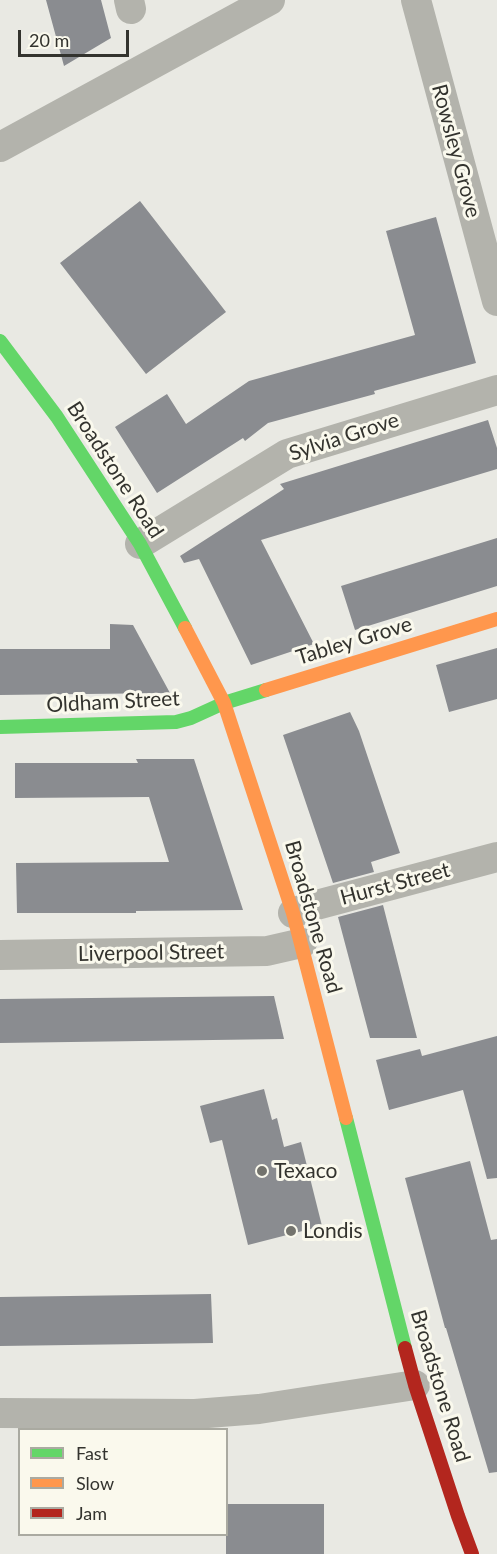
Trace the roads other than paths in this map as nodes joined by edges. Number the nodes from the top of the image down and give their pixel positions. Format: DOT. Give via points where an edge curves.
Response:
graph roads {
  1 [pos="270,0"];
  2 [pos="416,0"];
  3 [pos="0,147"];
  4 [pos="497,301"];
  5 [pos="0,341"];
  6 [pos="497,390"];
  7 [pos="140,544"];
  8 [pos="497,619"];
  9 [pos="224,703"];
  10 [pos="0,727"];
  11 [pos="497,857"];
  12 [pos="293,913"];
  13 [pos="302,943"];
  14 [pos="0,955"];
  15 [pos="415,1384"];
  16 [pos="0,1413"];
  17 [pos="472,1554"];
  1 -- 3 [label="street"];
  2 -- 4 [label="street, Rowsley Grove"];
  5 -- 7 [label="main road, Broadstone Road" via="57,417"];
  6 -- 7 [label="street, Sylvia Grove" via="287,454"];
  7 -- 9 [label="main road, Broadstone Road"];
  8 -- 9 [label="main road, Tabley Grove"];
  9 -- 10 [label="main road, Oldham Street" via="176,722"];
  9 -- 12 [label="main road, Broadstone Road"];
  11 -- 12 [label="street, Hurst Street"];
  12 -- 13 [label="main road, Broadstone Road"];
  13 -- 14 [label="street, Liverpool Street" via="267,951"];
  13 -- 15 [label="main road, Broadstone Road"];
  15 -- 16 [label="street" via="259,1409 195,1414"];
  15 -- 17 [label="main road, Broadstone Road"];
}
